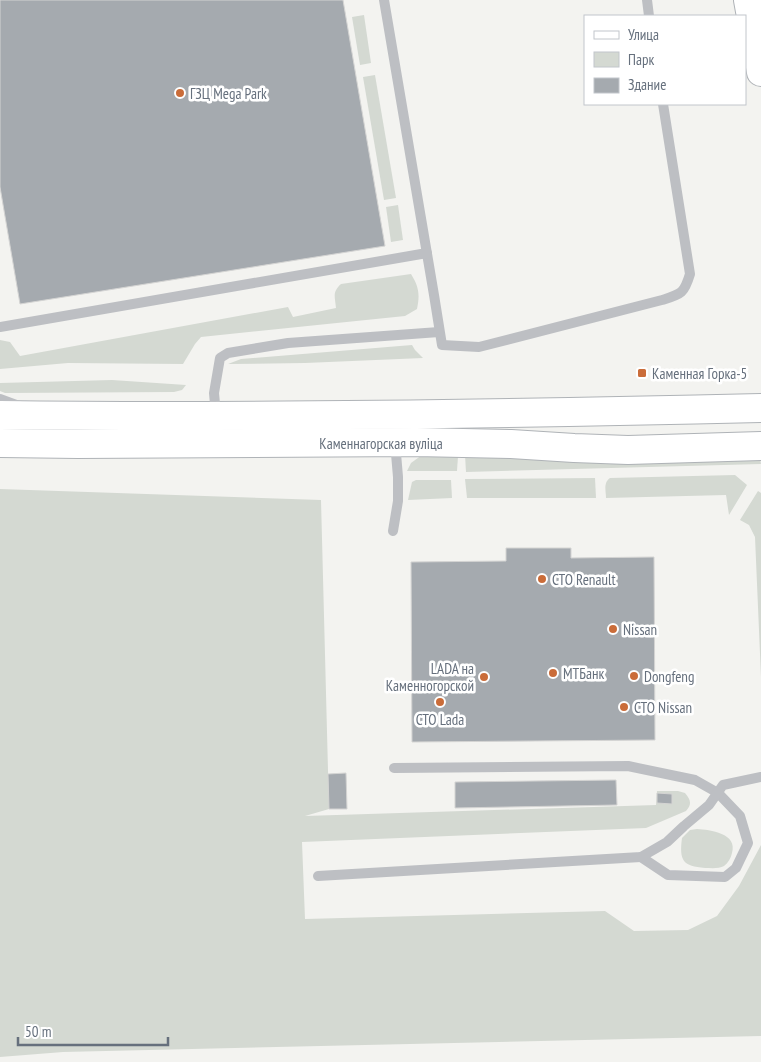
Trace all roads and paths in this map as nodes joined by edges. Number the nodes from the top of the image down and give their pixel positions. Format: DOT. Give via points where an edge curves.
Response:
graph roads {
  1 [pos="384,0"];
  2 [pos="647,0"];
  3 [pos="748,0"];
  4 [pos="649,15"];
  5 [pos="761,72"];
  6 [pos="663,105"];
  7 [pos="427,253"];
  8 [pos="0,327"];
  9 [pos="439,332"];
  10 [pos="0,399"];
  11 [pos="761,408"];
  12 [pos="0,415"];
  13 [pos="62,416"];
  14 [pos="395,429"];
  15 [pos="215,430"];
  16 [pos="0,443"];
  17 [pos="761,446"];
  18 [pos="393,531"];
  19 [pos="394,768"];
  20 [pos="761,777"];
  21 [pos="718,793"];
  22 [pos="641,857"];
  23 [pos="318,876"];
  1 -- 7 [label="lane"];
  2 -- 4 [label="lane"];
  3 -- 5 [label="main road"];
  6 -- 9 [label="lane" via="690,274 680,294 479,347 442,345"];
  7 -- 8 [label="lane"];
  7 -- 9 [label="lane"];
  9 -- 15 [label="lane" via="288,343 228,353 220,358 214,393"];
  10 -- 13 [label="lane"];
  11 -- 14 [label="main road, Каменнагорская вуліца" via="571,412"];
  12 -- 13 [label="main road, Каменнагорская вуліца"];
  13 -- 15 [label="main road, Каменнагорская вуліца"];
  14 -- 15 [label="main road, Каменнагорская вуліца"];
  14 -- 17 [label="main road, Каменнагорская вуліца" via="511,444 574,448 628,450"];
  14 -- 18 [label="lane" via="398,501"];
  15 -- 16 [label="main road, Каменнагорская вуліца" via="78,444"];
  19 -- 21 [label="lane" via="628,766 695,780"];
  20 -- 21 [label="lane" via="723,785"];
  21 -- 22 [label="lane" via="667,842"];
  21 -- 22 [label="lane" via="740,816 748,843 736,868 725,877 668,875"];
  22 -- 23 [label="lane"];
}
